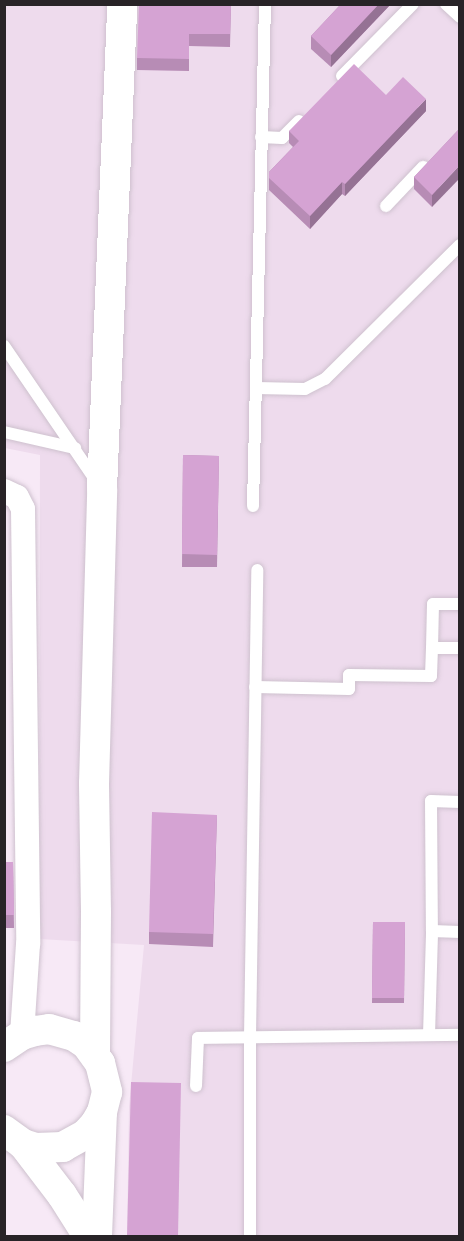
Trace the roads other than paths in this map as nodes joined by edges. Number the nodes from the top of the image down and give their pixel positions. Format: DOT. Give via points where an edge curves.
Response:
graph roads {
  1 [pos="122,4"];
  2 [pos="265,4"];
  3 [pos="413,4"];
  4 [pos="446,4"];
  5 [pos="459,17"];
  6 [pos="331,88"];
  7 [pos="306,113"];
  8 [pos="261,137"];
  9 [pos="435,155"];
  10 [pos="386,206"];
  11 [pos="459,245"];
  12 [pos="4,346"];
  13 [pos="256,388"];
  14 [pos="4,432"];
  15 [pos="75,448"];
  16 [pos="102,489"];
  17 [pos="4,491"];
  18 [pos="253,506"];
  19 [pos="257,570"];
  20 [pos="459,604"];
  21 [pos="432,648"];
  22 [pos="459,648"];
  23 [pos="255,687"];
  24 [pos="459,802"];
  25 [pos="432,931"];
  26 [pos="459,932"];
  27 [pos="15,982"];
  28 [pos="429,1035"];
  29 [pos="459,1035"];
  30 [pos="250,1037"];
  31 [pos="13,1041"];
  32 [pos="95,1054"];
  33 [pos="196,1086"];
  34 [pos="102,1112"];
  35 [pos="14,1137"];
  36 [pos="88,1236"];
  37 [pos="97,1236"];
  38 [pos="250,1236"];
  1 -- 16 [label="street"];
  2 -- 8 [label="lane"];
  3 -- 6 [label="lane"];
  4 -- 5 [label="lane"];
  7 -- 8 [label="lane" via="282,138"];
  8 -- 13 [label="lane"];
  9 -- 10 [label="lane"];
  11 -- 13 [label="lane" via="325,379 305,389"];
  12 -- 15 [label="lane"];
  13 -- 18 [label="lane"];
  14 -- 15 [label="lane"];
  15 -- 16 [label="lane"];
  16 -- 32 [label="street" via="94,784"];
  17 -- 27 [label="street" via="16,498 23,509 28,945"];
  19 -- 23 [label="lane"];
  20 -- 21 [label="lane" via="433,604"];
  21 -- 22 [label="lane"];
  21 -- 23 [label="lane" via="431,676 349,675 349,689"];
  23 -- 30 [label="lane"];
  24 -- 25 [label="lane" via="431,801"];
  25 -- 26 [label="lane"];
  25 -- 28 [label="lane"];
  27 -- 31 [label="street"];
  28 -- 29 [label="lane"];
  28 -- 30 [label="lane"];
  30 -- 33 [label="lane" via="198,1038"];
  30 -- 38 [label="lane"];
  31 -- 32 [label="street" via="49,1029 62,1031"];
  32 -- 34 [label="street" via="106,1082"];
  34 -- 35 [label="street" via="86,1134 63,1147 49,1149"];
  34 -- 37 [label="street"];
  35 -- 36 [label="street" via="62,1195"];
}
